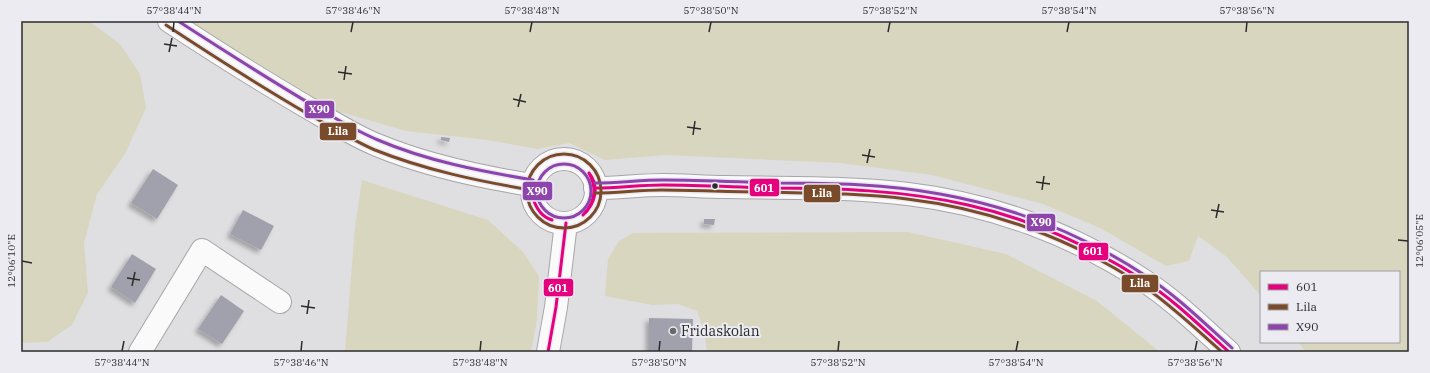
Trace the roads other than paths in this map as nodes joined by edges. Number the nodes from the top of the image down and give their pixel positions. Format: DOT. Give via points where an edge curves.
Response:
graph roads {
  1 [pos="168,21"];
  2 [pos="532,186"];
  3 [pos="595,188"];
  4 [pos="566,223"];
  5 [pos="280,302"];
  6 [pos="140,352"];
  7 [pos="548,352"];
  8 [pos="1229,352"];
  1 -- 2 [label="street" via="337,125 376,145 443,166"];
  2 -- 3 [label="street" via="537,174 545,165 562,159 574,161 584,167 592,176"];
  2 -- 4 [label="street" via="533,200 540,212 552,220"];
  3 -- 4 [label="street" via="593,202 586,214"];
  3 -- 8 [label="street" via="662,185 845,190 908,194 963,204 1029,222 1101,255 1150,285 1187,313"];
  4 -- 7 [label="street"];
  5 -- 6 [label="street" via="202,250"];
}
